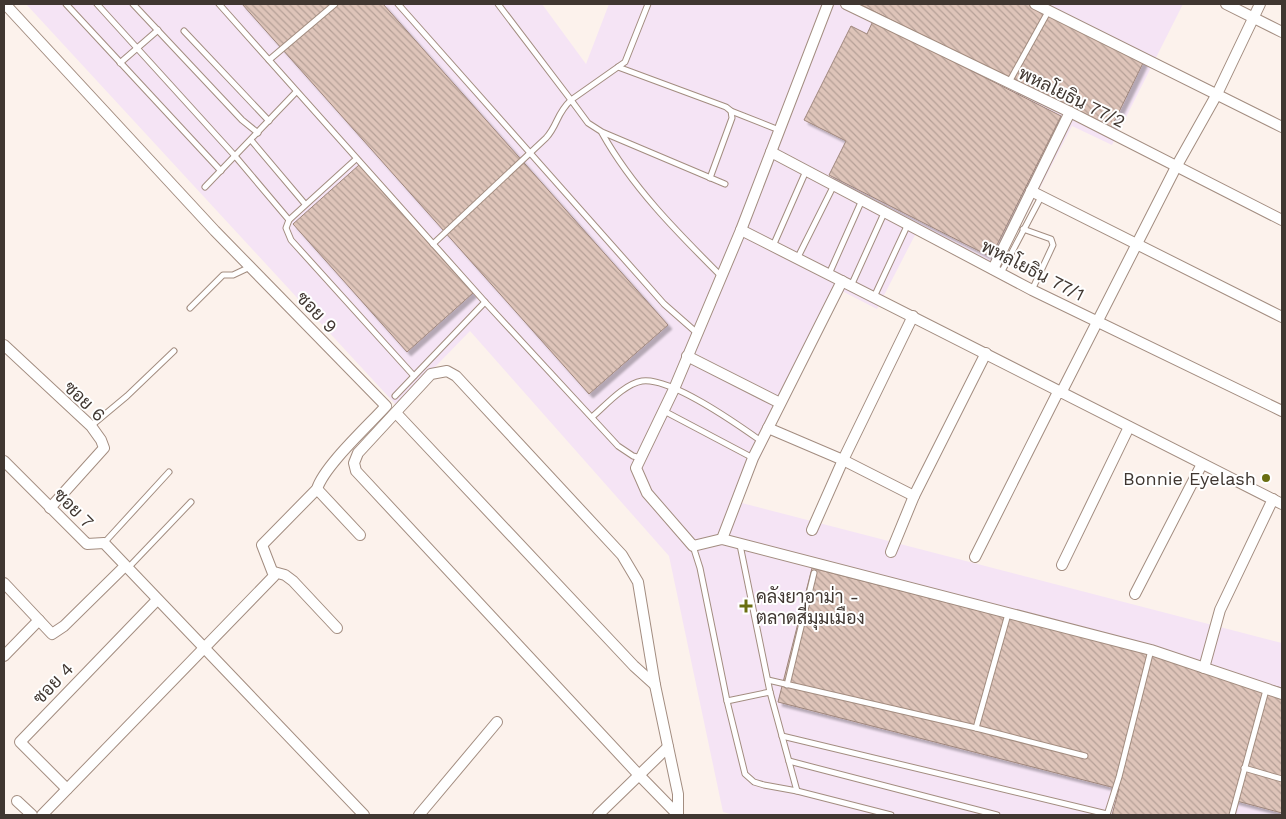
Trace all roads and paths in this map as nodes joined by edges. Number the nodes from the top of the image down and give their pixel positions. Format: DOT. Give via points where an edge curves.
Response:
graph roads {
  1 [pos="5,4"];
  2 [pos="66,4"];
  3 [pos="98,4"];
  4 [pos="133,4"];
  5 [pos="219,4"];
  6 [pos="335,4"];
  7 [pos="398,4"];
  8 [pos="498,4"];
  9 [pos="648,4"];
  10 [pos="828,4"];
  11 [pos="846,4"];
  12 [pos="1035,4"];
  13 [pos="1226,4"];
  14 [pos="1260,4"];
  15 [pos="1049,10"];
  16 [pos="1254,18"];
  17 [pos="158,30"];
  18 [pos="184,31"];
  19 [pos="1282,32"];
  20 [pos="138,48"];
  21 [pos="269,60"];
  22 [pos="120,63"];
  23 [pos="618,67"];
  24 [pos="1008,84"];
  25 [pos="296,92"];
  26 [pos="1216,94"];
  27 [pos="571,100"];
  28 [pos="731,110"];
  29 [pos="1070,112"];
  30 [pos="269,121"];
  31 [pos="1282,127"];
  32 [pos="779,130"];
  33 [pos="602,132"];
  34 [pos="258,133"];
  35 [pos="251,140"];
  36 [pos="772,152"];
  37 [pos="531,154"];
  38 [pos="235,156"];
  39 [pos="356,159"];
  40 [pos="1176,167"];
  41 [pos="221,171"];
  42 [pos="806,171"];
  43 [pos="710,178"];
  44 [pos="724,184"];
  45 [pos="834,184"];
  46 [pos="205,187"];
  47 [pos="1030,191"];
  48 [pos="1041,196"];
  49 [pos="862,199"];
  50 [pos="305,204"];
  51 [pos="885,211"];
  52 [pos="289,220"];
  53 [pos="1282,220"];
  54 [pos="908,223"];
  55 [pos="1023,229"];
  56 [pos="741,230"];
  57 [pos="433,244"];
  58 [pos="1137,244"];
  59 [pos="772,248"];
  60 [pos="797,259"];
  61 [pos="250,267"];
  62 [pos="997,271"];
  63 [pos="828,275"];
  64 [pos="721,276"];
  65 [pos="846,284"];
  66 [pos="1032,290"];
  67 [pos="874,297"];
  68 [pos="485,302"];
  69 [pos="190,308"];
  70 [pos="913,316"];
  71 [pos="1282,317"];
  72 [pos="1097,322"];
  73 [pos="697,333"];
  74 [pos="4,345"];
  75 [pos="174,351"];
  76 [pos="986,353"];
  77 [pos="687,356"];
  78 [pos="414,376"];
  79 [pos="674,389"];
  80 [pos="1060,392"];
  81 [pos="395,396"];
  82 [pos="780,403"];
  83 [pos="663,411"];
  84 [pos="1282,411"];
  85 [pos="396,413"];
  86 [pos="592,417"];
  87 [pos="90,426"];
  88 [pos="1129,427"];
  89 [pos="768,428"];
  90 [pos="762,441"];
  91 [pos="641,458"];
  92 [pos="753,458"];
  93 [pos="842,460"];
  94 [pos="4,461"];
  95 [pos="1202,464"];
  96 [pos="169,472"];
  97 [pos="317,489"];
  98 [pos="914,496"];
  99 [pos="191,502"];
  100 [pos="1278,502"];
  101 [pos="50,508"];
  102 [pos="812,530"];
  103 [pos="360,535"];
  104 [pos="722,539"];
  105 [pos="104,542"];
  106 [pos="740,544"];
  107 [pos="693,546"];
  108 [pos="891,552"];
  109 [pos="974,557"];
  110 [pos="1062,565"];
  111 [pos="126,567"];
  112 [pos="274,572"];
  113 [pos="814,573"];
  114 [pos="4,583"];
  115 [pos="1135,594"];
  116 [pos="157,600"];
  117 [pos="1008,614"];
  118 [pos="39,620"];
  119 [pos="336,628"];
  120 [pos="204,649"];
  121 [pos="1151,650"];
  122 [pos="4,656"];
  123 [pos="1204,668"];
  124 [pos="768,680"];
  125 [pos="787,684"];
  126 [pos="655,685"];
  127 [pos="1266,690"];
  128 [pos="770,692"];
  129 [pos="1282,694"];
  130 [pos="726,701"];
  131 [pos="497,722"];
  132 [pos="976,728"];
  133 [pos="782,736"];
  134 [pos="668,747"];
  135 [pos="1085,756"];
  136 [pos="789,761"];
  137 [pos="1244,768"];
  138 [pos="638,774"];
  139 [pos="1282,779"];
  140 [pos="67,789"];
  141 [pos="797,791"];
  142 [pos="17,802"];
  143 [pos="32,815"];
  144 [pos="42,815"];
  145 [pos="364,815"];
  146 [pos="419,815"];
  147 [pos="598,815"];
  148 [pos="678,815"];
  149 [pos="891,815"];
  150 [pos="997,815"];
  151 [pos="1107,815"];
  152 [pos="1232,815"];
  1 -- 61 [label="street, ซอย 9"];
  2 -- 22 [label="lane"];
  3 -- 20 [label="lane"];
  4 -- 17 [label="lane"];
  5 -- 21 [label="lane"];
  6 -- 21 [label="lane"];
  7 -- 37 [label="lane"];
  8 -- 27 [label="lane"];
  9 -- 23 [label="lane" via="626,59"];
  10 -- 32 [label="street"];
  11 -- 24 [label="street, พหลโยธิน 77/2"];
  12 -- 15 [label="street"];
  13 -- 16 [label="street"];
  14 -- 16 [label="street"];
  15 -- 24 [label="lane"];
  15 -- 26 [label="street"];
  16 -- 19 [label="street"];
  16 -- 26 [label="street"];
  17 -- 20 [label="lane"];
  17 -- 34 [label="lane"];
  18 -- 30 [label="lane"];
  20 -- 22 [label="lane"];
  20 -- 38 [label="lane"];
  21 -- 25 [label="lane"];
  22 -- 41 [label="lane"];
  23 -- 27 [label="lane"];
  23 -- 28 [label="lane"];
  24 -- 29 [label="street, พหลโยธิน 77/2"];
  25 -- 30 [label="lane"];
  25 -- 39 [label="lane"];
  26 -- 31 [label="street"];
  26 -- 40 [label="street"];
  27 -- 33 [label="lane" via="588,123"];
  27 -- 37 [label="lane" via="560,112 552,132"];
  28 -- 32 [label="lane"];
  28 -- 43 [label="lane" via="732,118"];
  29 -- 40 [label="street, พหลโยธิน 77/2"];
  29 -- 47 [label="street"];
  30 -- 34 [label="lane"];
  32 -- 36 [label="street"];
  33 -- 43 [label="lane"];
  33 -- 64 [label="lane" via="622,168"];
  34 -- 35 [label="lane"];
  35 -- 38 [label="lane"];
  35 -- 50 [label="lane"];
  36 -- 42 [label="street, พหลโยธิน 77/1"];
  36 -- 56 [label="street"];
  37 -- 57 [label="lane"];
  37 -- 73 [label="lane" via="664,304"];
  38 -- 41 [label="lane"];
  38 -- 52 [label="lane"];
  39 -- 50 [label="lane"];
  39 -- 57 [label="lane"];
  40 -- 53 [label="street, พหลโยธิน 77/2"];
  40 -- 58 [label="street"];
  41 -- 46 [label="lane"];
  42 -- 45 [label="street, พหลโยธิน 77/1"];
  42 -- 59 [label="lane"];
  43 -- 44 [label="lane"];
  45 -- 49 [label="street, พหลโยธิน 77/1"];
  45 -- 60 [label="lane"];
  47 -- 48 [label="street"];
  47 -- 62 [label="street"];
  48 -- 55 [label="lane"];
  48 -- 58 [label="street"];
  49 -- 51 [label="street, พหลโยธิน 77/1"];
  49 -- 63 [label="lane"];
  50 -- 52 [label="lane"];
  51 -- 54 [label="street, พหลโยธิน 77/1"];
  51 -- 65 [label="lane"];
  52 -- 78 [label="lane" via="286,228 291,240"];
  54 -- 62 [label="street, พหลโยธิน 77/1"];
  54 -- 67 [label="lane"];
  55 -- 62 [label="lane"];
  55 -- 66 [label="lane" via="1051,238 1052,245"];
  56 -- 59 [label="street"];
  56 -- 64 [label="street"];
  57 -- 68 [label="lane"];
  58 -- 71 [label="street"];
  58 -- 72 [label="street"];
  59 -- 60 [label="street"];
  60 -- 63 [label="street"];
  61 -- 69 [label="lane" via="223,276"];
  61 -- 97 [label="street, ซอย 9" via="386,406 330,468"];
  62 -- 66 [label="street, พหลโยธิน 77/1"];
  63 -- 65 [label="street"];
  64 -- 73 [label="street"];
  65 -- 67 [label="street"];
  65 -- 82 [label="street"];
  66 -- 72 [label="street, พหลโยธิน 77/1"];
  67 -- 70 [label="street"];
  68 -- 78 [label="lane"];
  68 -- 86 [label="lane"];
  70 -- 76 [label="street"];
  70 -- 93 [label="street"];
  72 -- 80 [label="street"];
  72 -- 84 [label="street, พหลโยธิน 77/1"];
  73 -- 77 [label="street"];
  74 -- 87 [label="street, ซอย 6"];
  75 -- 87 [label="lane"];
  76 -- 80 [label="street"];
  76 -- 98 [label="street"];
  77 -- 79 [label="street"];
  77 -- 82 [label="street"];
  78 -- 81 [label="lane"];
  79 -- 83 [label="street"];
  79 -- 86 [label="lane" via="642,381 633,384"];
  79 -- 90 [label="lane" via="720,413"];
  80 -- 88 [label="street"];
  80 -- 109 [label="street"];
  82 -- 89 [label="street"];
  83 -- 91 [label="street"];
  83 -- 92 [label="lane"];
  85 -- 126 [label="street"];
  85 -- 126 [label="street" via="431,374 446,371 456,376 622,554 638,582"];
  85 -- 138 [label="street" via="358,453 354,463 356,471"];
  86 -- 91 [label="lane" via="618,446"];
  87 -- 101 [label="street, ซอย 6" via="104,448"];
  88 -- 95 [label="street"];
  88 -- 110 [label="street"];
  89 -- 90 [label="street"];
  89 -- 93 [label="street"];
  90 -- 92 [label="street"];
  91 -- 107 [label="street" via="636,468 647,493"];
  92 -- 104 [label="street"];
  93 -- 98 [label="street"];
  93 -- 102 [label="street"];
  94 -- 101 [label="street, ซอย 7"];
  95 -- 100 [label="street"];
  95 -- 115 [label="street"];
  96 -- 105 [label="lane"];
  97 -- 103 [label="street"];
  97 -- 112 [label="street, ซอย 9" via="262,545"];
  98 -- 108 [label="street"];
  99 -- 111 [label="lane"];
  100 -- 123 [label="street" via="1220,610"];
  101 -- 105 [label="street, ซอย 7" via="87,544"];
  104 -- 106 [label="street"];
  104 -- 107 [label="street"];
  105 -- 111 [label="street, ซอย 7"];
  106 -- 117 [label="street"];
  106 -- 124 [label="lane"];
  107 -- 130 [label="lane"];
  111 -- 116 [label="street, ซอย 7"];
  111 -- 118 [label="street" via="57,632 52,634"];
  112 -- 119 [label="street" via="285,574 293,581"];
  112 -- 120 [label="street" via="274,576"];
  113 -- 125 [label="lane"];
  114 -- 118 [label="street"];
  116 -- 120 [label="street, ซอย 7"];
  116 -- 140 [label="street, ซอย 4" via="20,742"];
  117 -- 121 [label="street"];
  117 -- 132 [label="lane"];
  118 -- 122 [label="street"];
  120 -- 140 [label="street"];
  120 -- 145 [label="street, ซอย 7"];
  121 -- 123 [label="street"];
  121 -- 151 [label="lane"];
  123 -- 127 [label="street"];
  124 -- 125 [label="lane"];
  124 -- 128 [label="lane"];
  125 -- 132 [label="lane"];
  126 -- 134 [label="street"];
  127 -- 129 [label="street"];
  127 -- 137 [label="lane"];
  128 -- 130 [label="lane"];
  128 -- 133 [label="lane"];
  130 -- 141 [label="lane" via="745,774 758,784"];
  131 -- 146 [label="street"];
  132 -- 135 [label="lane"];
  133 -- 136 [label="lane"];
  133 -- 151 [label="lane"];
  134 -- 138 [label="street"];
  134 -- 148 [label="street" via="678,794"];
  136 -- 141 [label="lane"];
  136 -- 150 [label="lane"];
  137 -- 139 [label="lane"];
  137 -- 152 [label="lane"];
  138 -- 147 [label="street"];
  138 -- 148 [label="street"];
  140 -- 144 [label="street"];
  141 -- 149 [label="lane"];
  142 -- 143 [label="street"];
}
